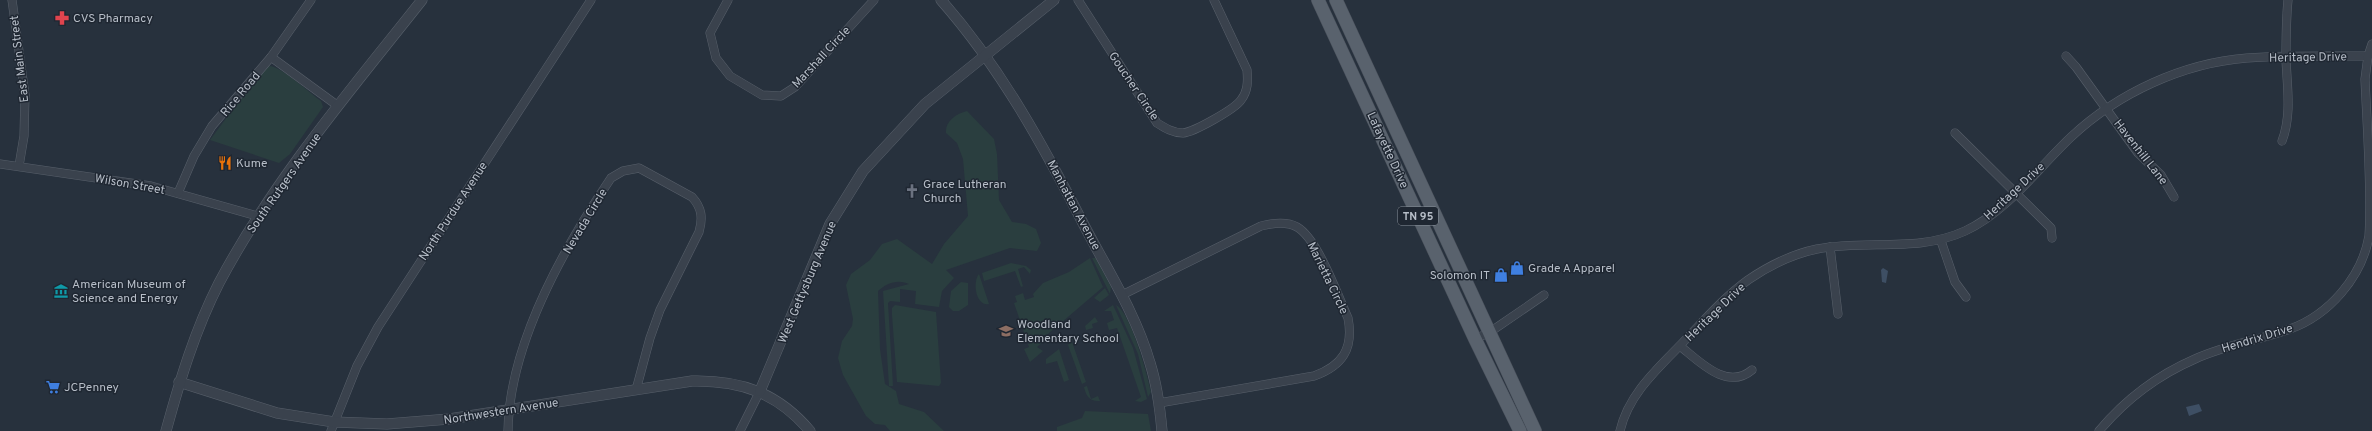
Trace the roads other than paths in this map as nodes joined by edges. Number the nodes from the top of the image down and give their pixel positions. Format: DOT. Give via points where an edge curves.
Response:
graph roads {
  1 [pos="12,0"];
  2 [pos="311,0"];
  3 [pos="422,0"];
  4 [pos="591,0"];
  5 [pos="728,0"];
  6 [pos="874,0"];
  7 [pos="941,0"];
  8 [pos="1054,0"];
  9 [pos="1078,0"];
  10 [pos="1214,0"];
  11 [pos="1318,0"];
  12 [pos="1336,0"];
  13 [pos="1343,0"];
  14 [pos="2288,0"];
  15 [pos="1350,30"];
  16 [pos="2372,44"];
  17 [pos="985,54"];
  18 [pos="2066,56"];
  19 [pos="2286,56"];
  20 [pos="2368,56"];
  21 [pos="271,57"];
  22 [pos="338,106"];
  23 [pos="2107,108"];
  24 [pos="1955,133"];
  25 [pos="2282,141"];
  26 [pos="0,164"];
  27 [pos="19,166"];
  28 [pos="2016,192"];
  29 [pos="178,193"];
  30 [pos="2174,197"];
  31 [pos="257,216"];
  32 [pos="2052,238"];
  33 [pos="1941,241"];
  34 [pos="1830,247"];
  35 [pos="2369,253"];
  36 [pos="1122,295"];
  37 [pos="1544,295"];
  38 [pos="1966,297"];
  39 [pos="1838,314"];
  40 [pos="1490,332"];
  41 [pos="1475,339"];
  42 [pos="1680,346"];
  43 [pos="1752,370"];
  44 [pos="179,382"];
  45 [pos="636,390"];
  46 [pos="760,391"];
  47 [pos="1159,402"];
  48 [pos="508,410"];
  49 [pos="332,427"];
  50 [pos="166,431"];
  51 [pos="508,431"];
  52 [pos="740,431"];
  53 [pos="810,431"];
  54 [pos="1162,431"];
  55 [pos="1520,431"];
  56 [pos="1535,431"];
  57 [pos="1620,431"];
  58 [pos="2099,431"];
  1 -- 27 [label="street, East Main Street" via="25,95 24,136"];
  2 -- 21 [label="street, Rice Road"];
  3 -- 22 [label="street, South Rutgers Avenue"];
  4 -- 49 [label="street, North Purdue Avenue" via="378,327 357,366"];
  5 -- 6 [label="street, Marshall Circle" via="710,33 716,58 730,76 762,95 781,96 795,87"];
  7 -- 17 [label="street, Manhattan Avenue"];
  8 -- 17 [label="street, West Gettysburg Avenue"];
  9 -- 10 [label="street, Goucher Circle" via="1158,122 1173,131 1183,133 1230,109 1241,101 1246,92 1247,70"];
  11 -- 41 [label="main road, Lafayette Drive / TN 95"];
  12 -- 15 [label="main road, Lafayette Drive / TN 95"];
  13 -- 15 [label="main road" via="1348,11"];
  14 -- 19 [label="street"];
  15 -- 40 [label="main road, Lafayette Drive / TN 95"];
  16 -- 20 [label="street, Hendrix Drive"];
  17 -- 36 [label="street, Manhattan Avenue" via="1052,162"];
  17 -- 46 [label="street, West Gettysburg Avenue" via="925,104 863,171 830,224"];
  18 -- 23 [label="street, Havenhill Lane"];
  19 -- 20 [label="street, Heritage Drive"];
  19 -- 23 [label="street, Heritage Drive" via="2245,58 2208,64 2151,84"];
  19 -- 25 [label="street" via="2288,111 2287,128"];
  20 -- 35 [label="street, Hendrix Drive" via="2366,83 2372,222"];
  21 -- 22 [label="street"];
  21 -- 29 [label="street, Rice Road" via="212,126 194,156"];
  22 -- 31 [label="street, South Rutgers Avenue"];
  23 -- 28 [label="street, Heritage Drive" via="2073,135"];
  23 -- 30 [label="street, Havenhill Lane" via="2138,153 2161,175"];
  24 -- 28 [label="street"];
  26 -- 27 [label="street, Wilson Street"];
  27 -- 29 [label="street, Wilson Street" via="152,186"];
  28 -- 32 [label="street" via="2051,228"];
  28 -- 33 [label="street, Heritage Drive" via="1999,209 1974,227"];
  29 -- 31 [label="street, Wilson Street"];
  31 -- 44 [label="street, South Rutgers Avenue" via="219,284 194,339"];
  33 -- 34 [label="street, Heritage Drive"];
  33 -- 38 [label="street" via="1955,282"];
  34 -- 39 [label="street"];
  34 -- 42 [label="street, Heritage Drive" via="1794,257 1750,278"];
  35 -- 58 [label="street, Hendrix Drive" via="2345,289 2328,306 2303,323 2195,359 2156,380 2133,397"];
  36 -- 47 [label="street, Manhattan Avenue" via="1150,363"];
  36 -- 47 [label="street, Marietta Circle" via="1261,226 1282,223 1296,226 1317,249 1348,318 1350,335 1346,352 1335,366 1325,372"];
  37 -- 40 [label="street"];
  40 -- 41 [label="street"];
  40 -- 56 [label="main road, Lafayette Drive / TN 95"];
  41 -- 55 [label="main road, Lafayette Drive / TN 95"];
  42 -- 43 [label="street" via="1707,368 1723,377 1744,377"];
  42 -- 57 [label="street, Heritage Drive" via="1653,372 1638,392"];
  44 -- 49 [label="street, Northwestern Avenue"];
  44 -- 50 [label="street, South Rutgers Avenue"];
  45 -- 46 [label="street, Northwestern Avenue" via="692,381 714,381"];
  45 -- 48 [label="street, Northwestern Avenue"];
  45 -- 48 [label="street, Nevada Circle" via="660,310 702,222 698,204 692,197 639,168 623,171 611,178 561,262 527,335"];
  46 -- 52 [label="street"];
  46 -- 53 [label="street, Northwestern Avenue" via="777,401 802,421"];
  47 -- 54 [label="street, Manhattan Avenue"];
  48 -- 49 [label="street, Northwestern Avenue" via="418,423"];
  48 -- 51 [label="street, Nevada Circle"];
}
